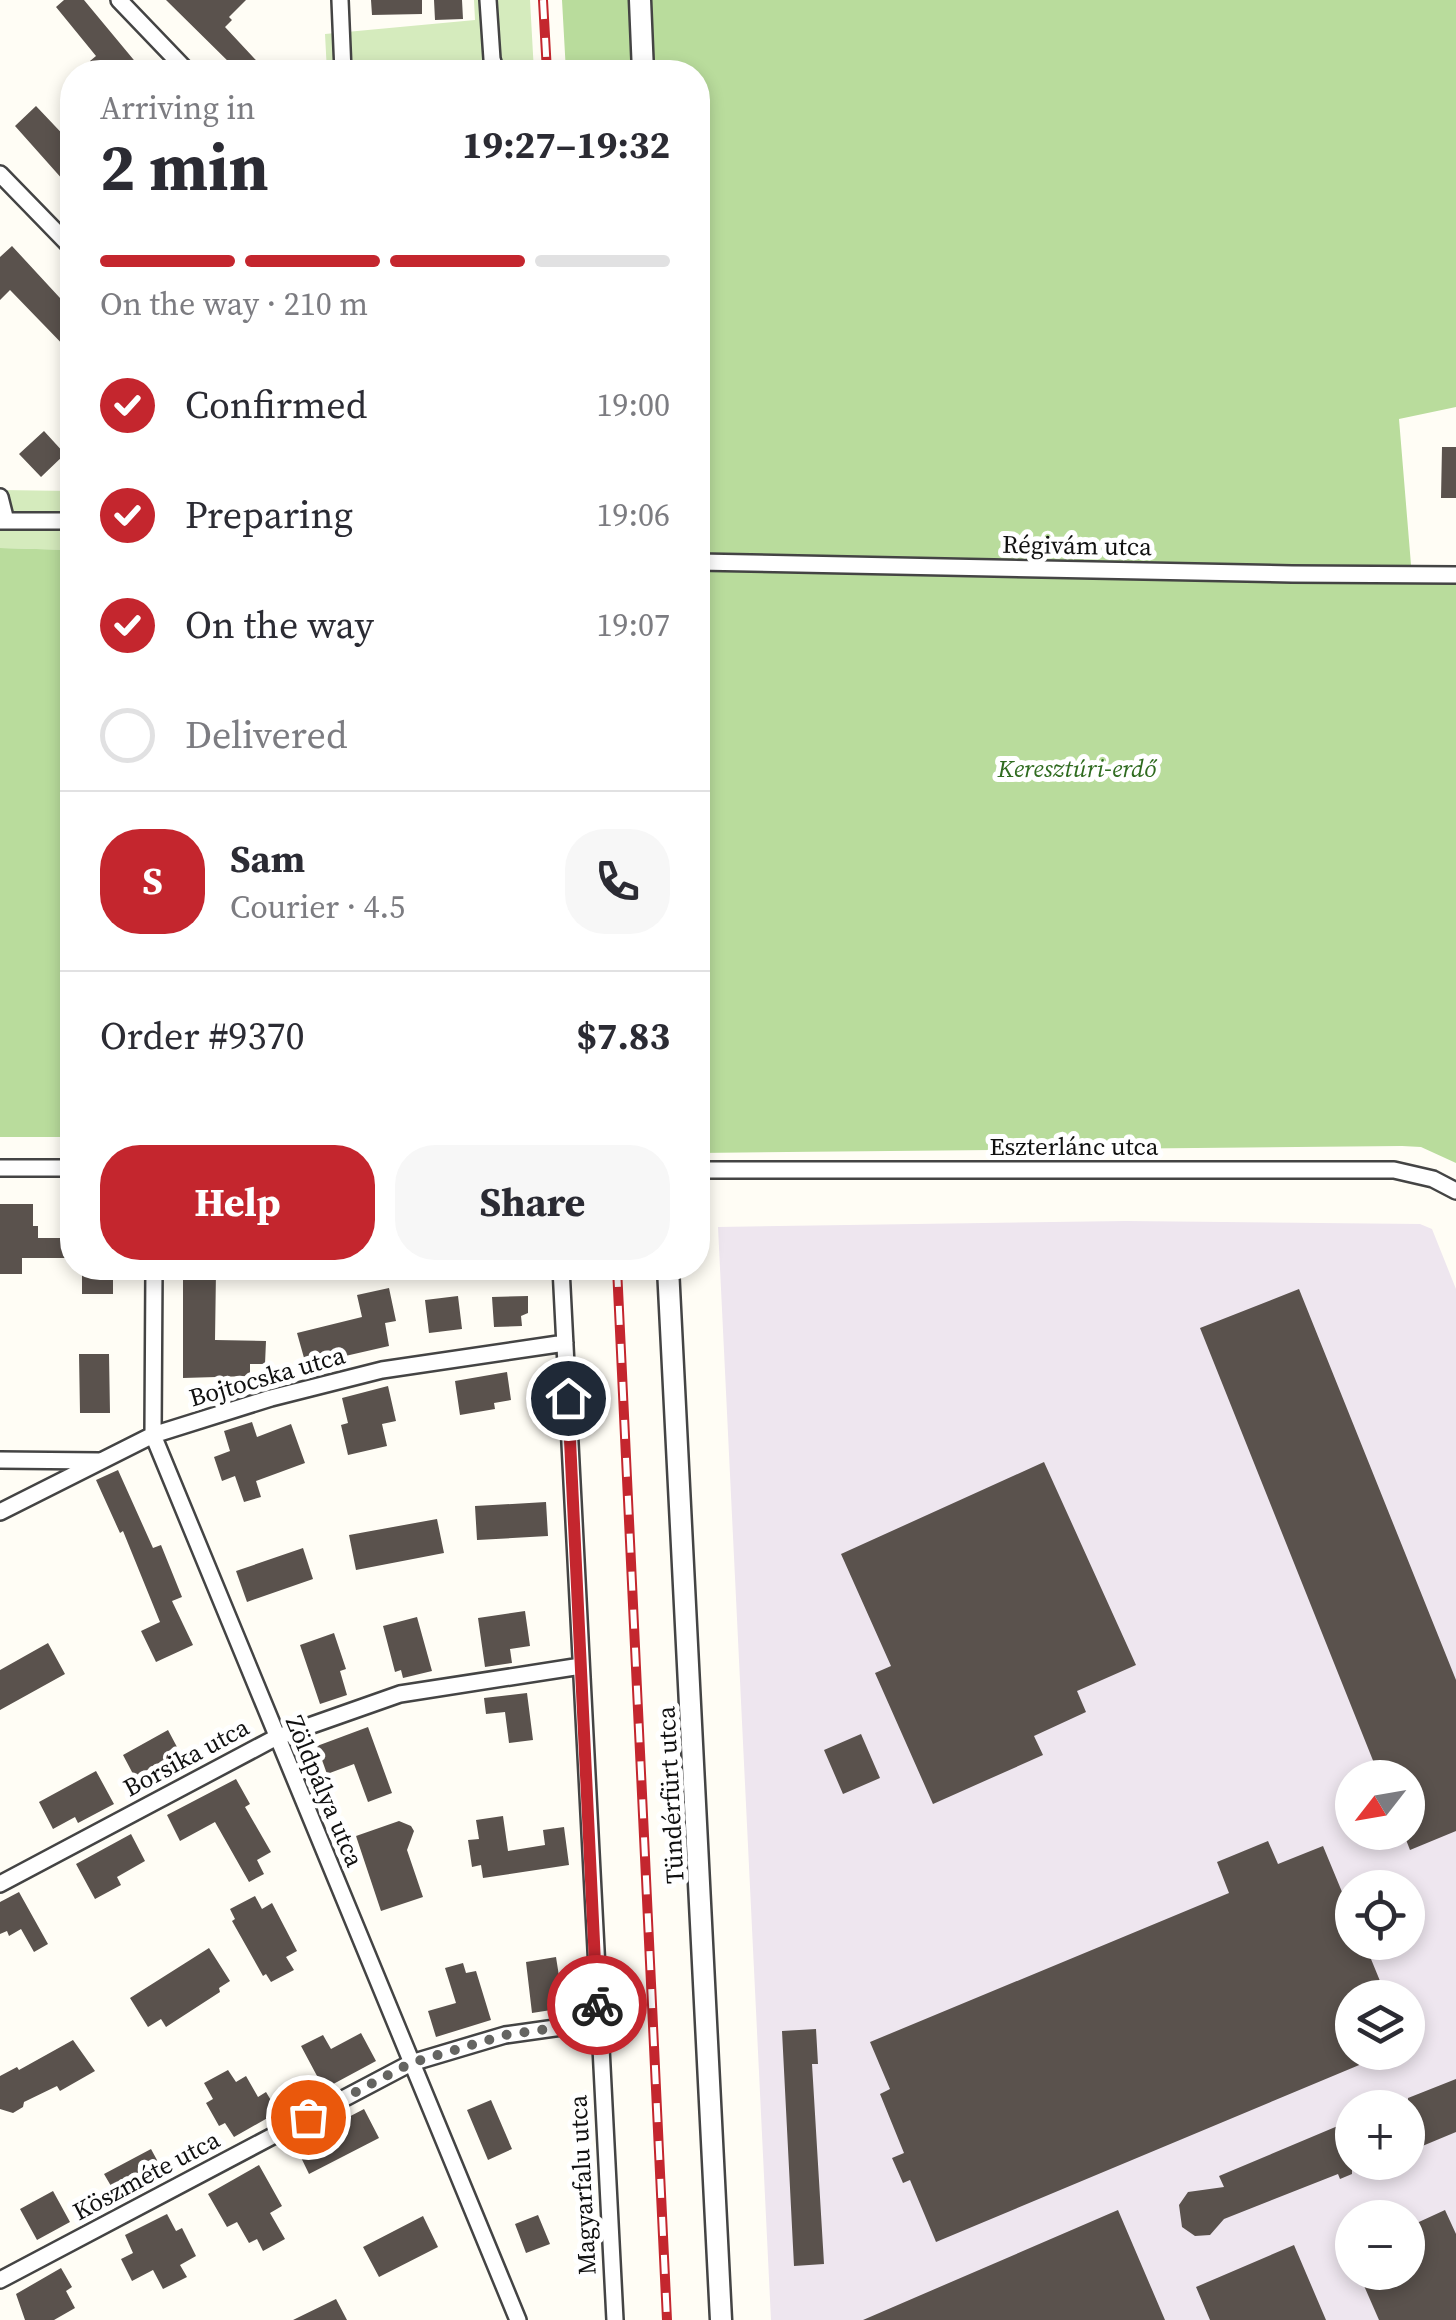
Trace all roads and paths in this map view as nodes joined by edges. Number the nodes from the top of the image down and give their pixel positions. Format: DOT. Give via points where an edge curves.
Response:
graph roads {
  1 [pos="118,0"];
  2 [pos="340,0"];
  3 [pos="488,0"];
  4 [pos="640,0"];
  5 [pos="176,60"];
  6 [pos="343,60"];
  7 [pos="492,60"];
  8 [pos="642,60"];
  9 [pos="0,174"];
  10 [pos="60,236"];
  11 [pos="0,498"];
  12 [pos="3,521"];
  13 [pos="60,522"];
  14 [pos="710,562"];
  15 [pos="1456,574"];
  16 [pos="0,1168"];
  17 [pos="60,1168"];
  18 [pos="710,1170"];
  19 [pos="1452,1188"];
  20 [pos="154,1280"];
  21 [pos="562,1280"];
  22 [pos="669,1280"];
  23 [pos="566,1343"];
  24 [pos="153,1435"];
  25 [pos="0,1460"];
  26 [pos="103,1460"];
  27 [pos="0,1512"];
  28 [pos="581,1666"];
  29 [pos="276,1738"];
  30 [pos="0,1884"];
  31 [pos="598,2022"];
  32 [pos="411,2063"];
  33 [pos="0,2280"];
  34 [pos="518,2320"];
  35 [pos="615,2320"];
  36 [pos="721,2320"];
  1 -- 5 [label="street"];
  2 -- 6 [label="street"];
  3 -- 7 [label="street"];
  4 -- 8 [label="street"];
  9 -- 10 [label="street"];
  11 -- 12 [label="street"];
  12 -- 13 [label="street"];
  14 -- 15 [label="street, Régivám utca"];
  16 -- 17 [label="street"];
  18 -- 19 [label="street, Eszterlánc utca" via="1394,1170"];
  20 -- 24 [label="street, Zöldpálya utca"];
  21 -- 23 [label="street, Magyarfalu utca"];
  22 -- 36 [label="street, Tündérfürt utca"];
  23 -- 24 [label="street, Bojtocska utca" via="382,1370"];
  23 -- 28 [label="street, Magyarfalu utca"];
  24 -- 26 [label="street, Bojtocska utca"];
  24 -- 29 [label="street, Zöldpálya utca"];
  25 -- 26 [label="street"];
  26 -- 27 [label="street, Bojtocska utca"];
  28 -- 29 [label="street, Borsika utca" via="400,1694"];
  28 -- 31 [label="street, Magyarfalu utca"];
  29 -- 30 [label="street, Borsika utca"];
  29 -- 32 [label="street, Zöldpálya utca"];
  31 -- 32 [label="street, Köszméte utca" via="505,2035"];
  31 -- 35 [label="street, Magyarfalu utca"];
  32 -- 33 [label="street, Köszméte utca"];
  32 -- 34 [label="street, Zöldpálya utca"];
}
